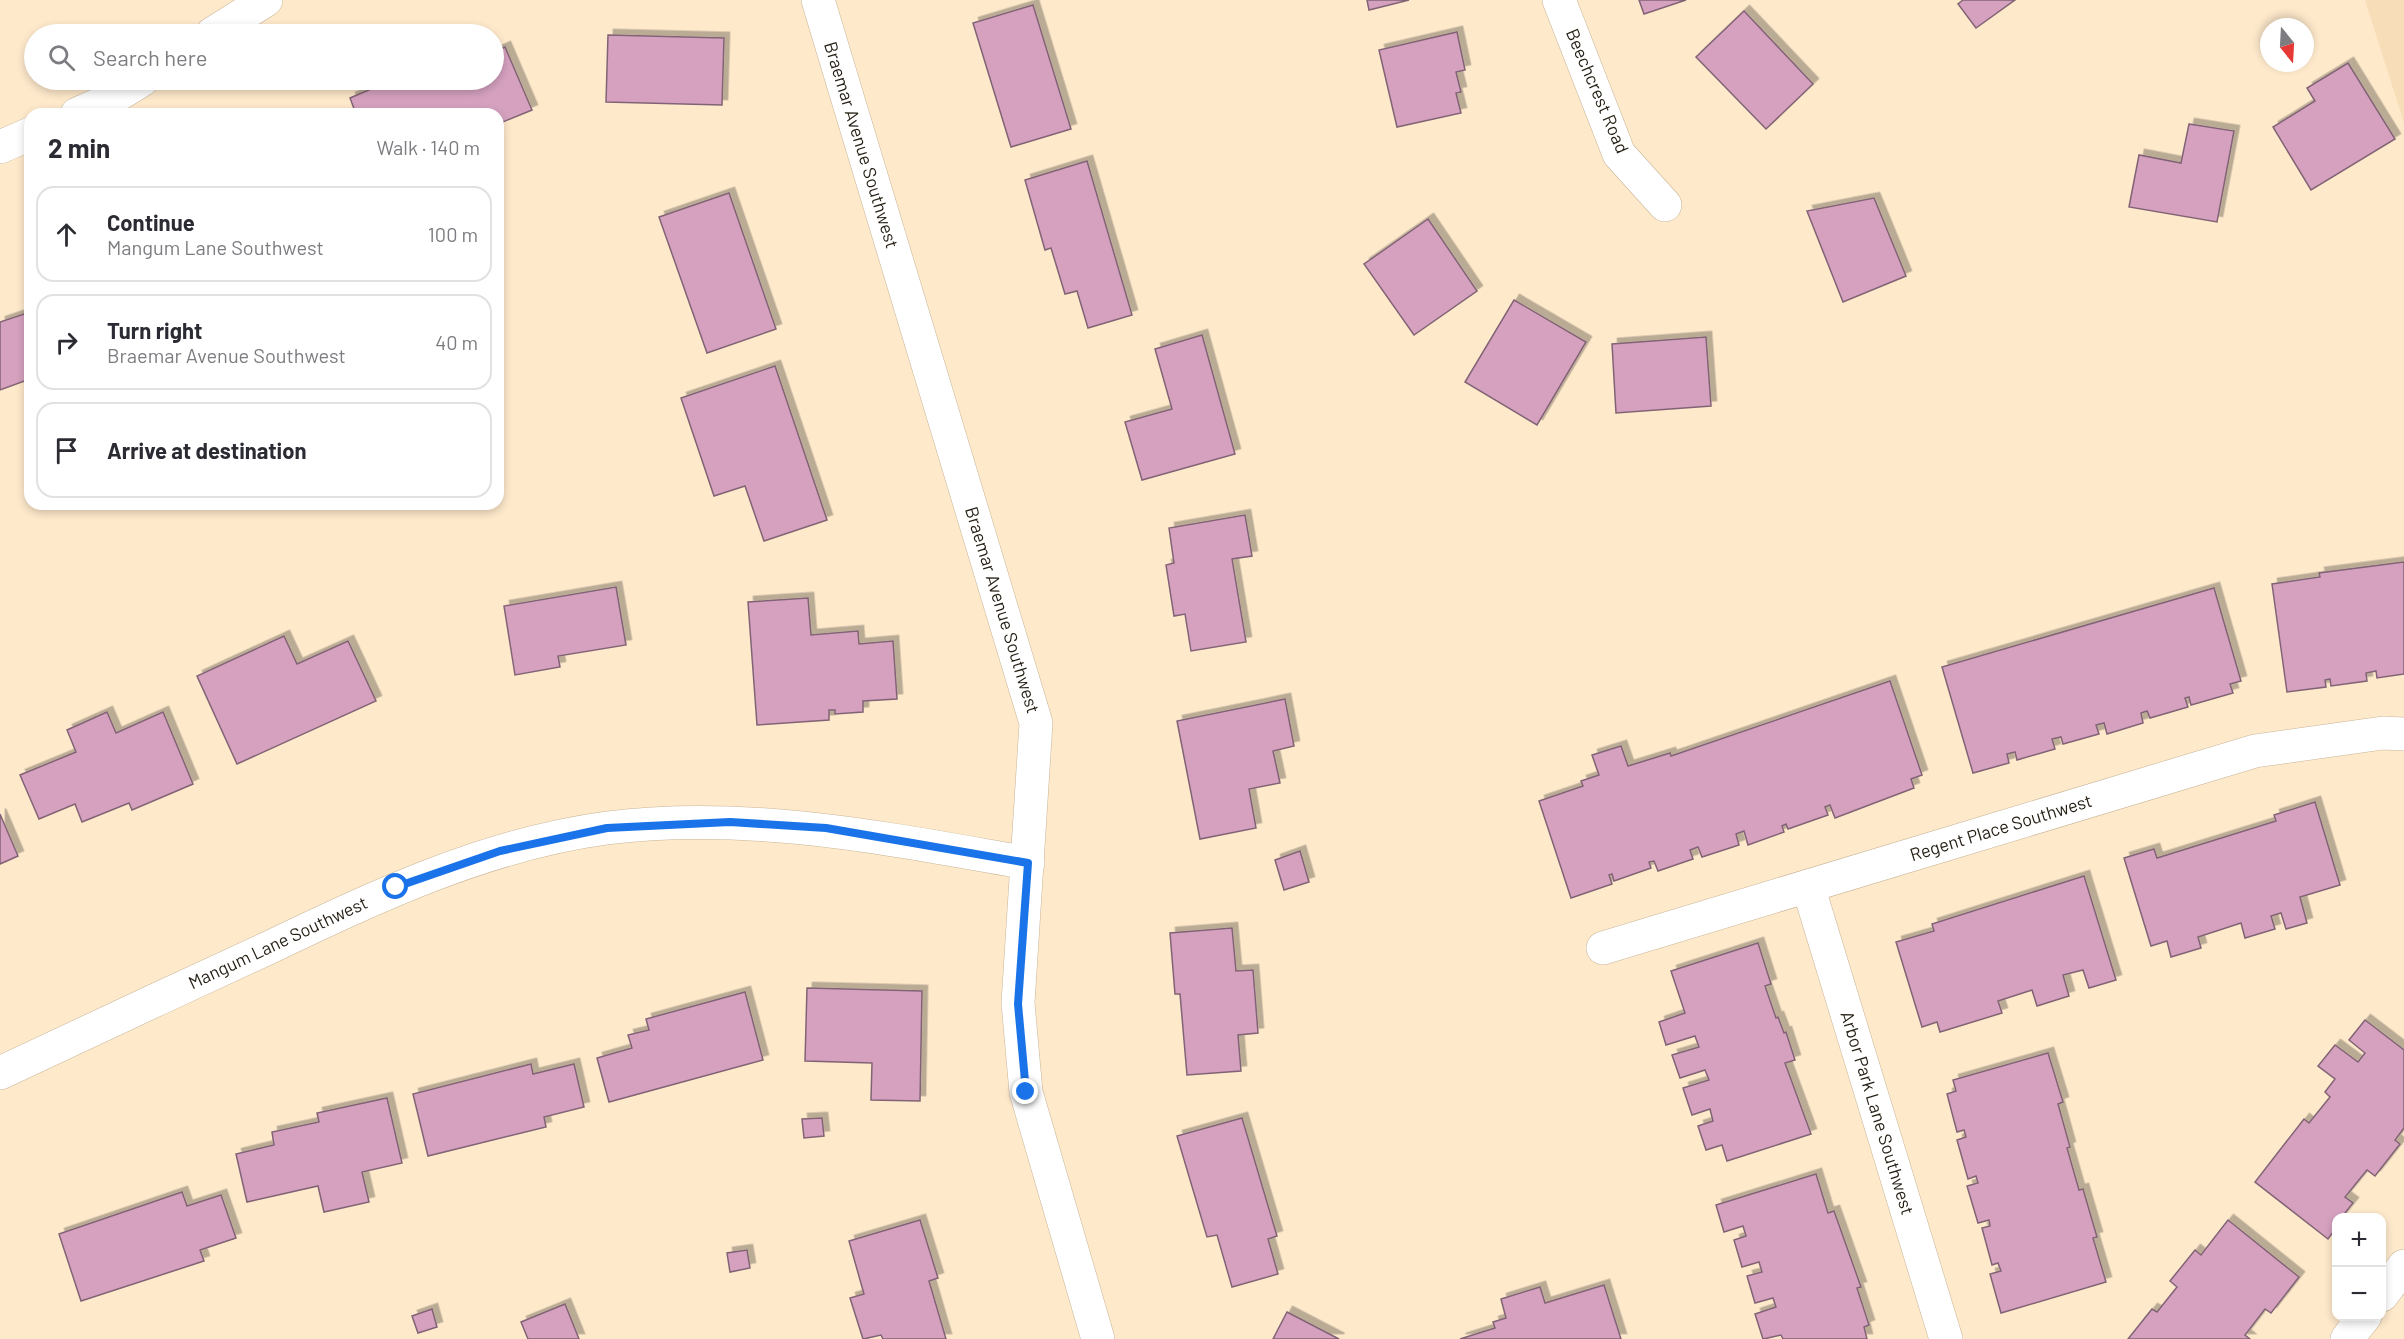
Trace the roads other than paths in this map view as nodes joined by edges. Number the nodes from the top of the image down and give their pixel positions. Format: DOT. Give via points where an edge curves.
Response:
graph roads {
  1 [pos="266,0"];
  2 [pos="818,0"];
  3 [pos="1559,0"];
  4 [pos="228,24"];
  5 [pos="126,90"];
  6 [pos="91,108"];
  7 [pos="24,137"];
  8 [pos="0,147"];
  9 [pos="1665,205"];
  10 [pos="2404,734"];
  11 [pos="1028,863"];
  12 [pos="1808,886"];
  13 [pos="1603,948"];
  14 [pos="0,1073"];
  15 [pos="2404,1266"];
  16 [pos="2386,1290"];
  17 [pos="2362,1321"];
  18 [pos="1098,1339"];
  19 [pos="1946,1339"];
  20 [pos="2347,1339"];
  1 -- 4 [label="street"];
  2 -- 11 [label="street, Braemar Avenue Southwest" via="1036,723"];
  3 -- 9 [label="street, Beechcrest Road" via="1619,154"];
  5 -- 6 [label="street"];
  7 -- 8 [label="street"];
  10 -- 12 [label="street, Regent Place Southwest" via="2383,733 2255,751"];
  11 -- 14 [label="street, Mangum Lane Southwest" via="826,828 730,822 607,828 500,851 396,887"];
  11 -- 18 [label="street, Braemar Avenue Southwest" via="1018,1004 1026,1092"];
  12 -- 13 [label="street, Regent Place Southwest"];
  12 -- 19 [label="street, Arbor Park Lane Southwest"];
  15 -- 16 [label="street"];
  17 -- 20 [label="street"];
}
